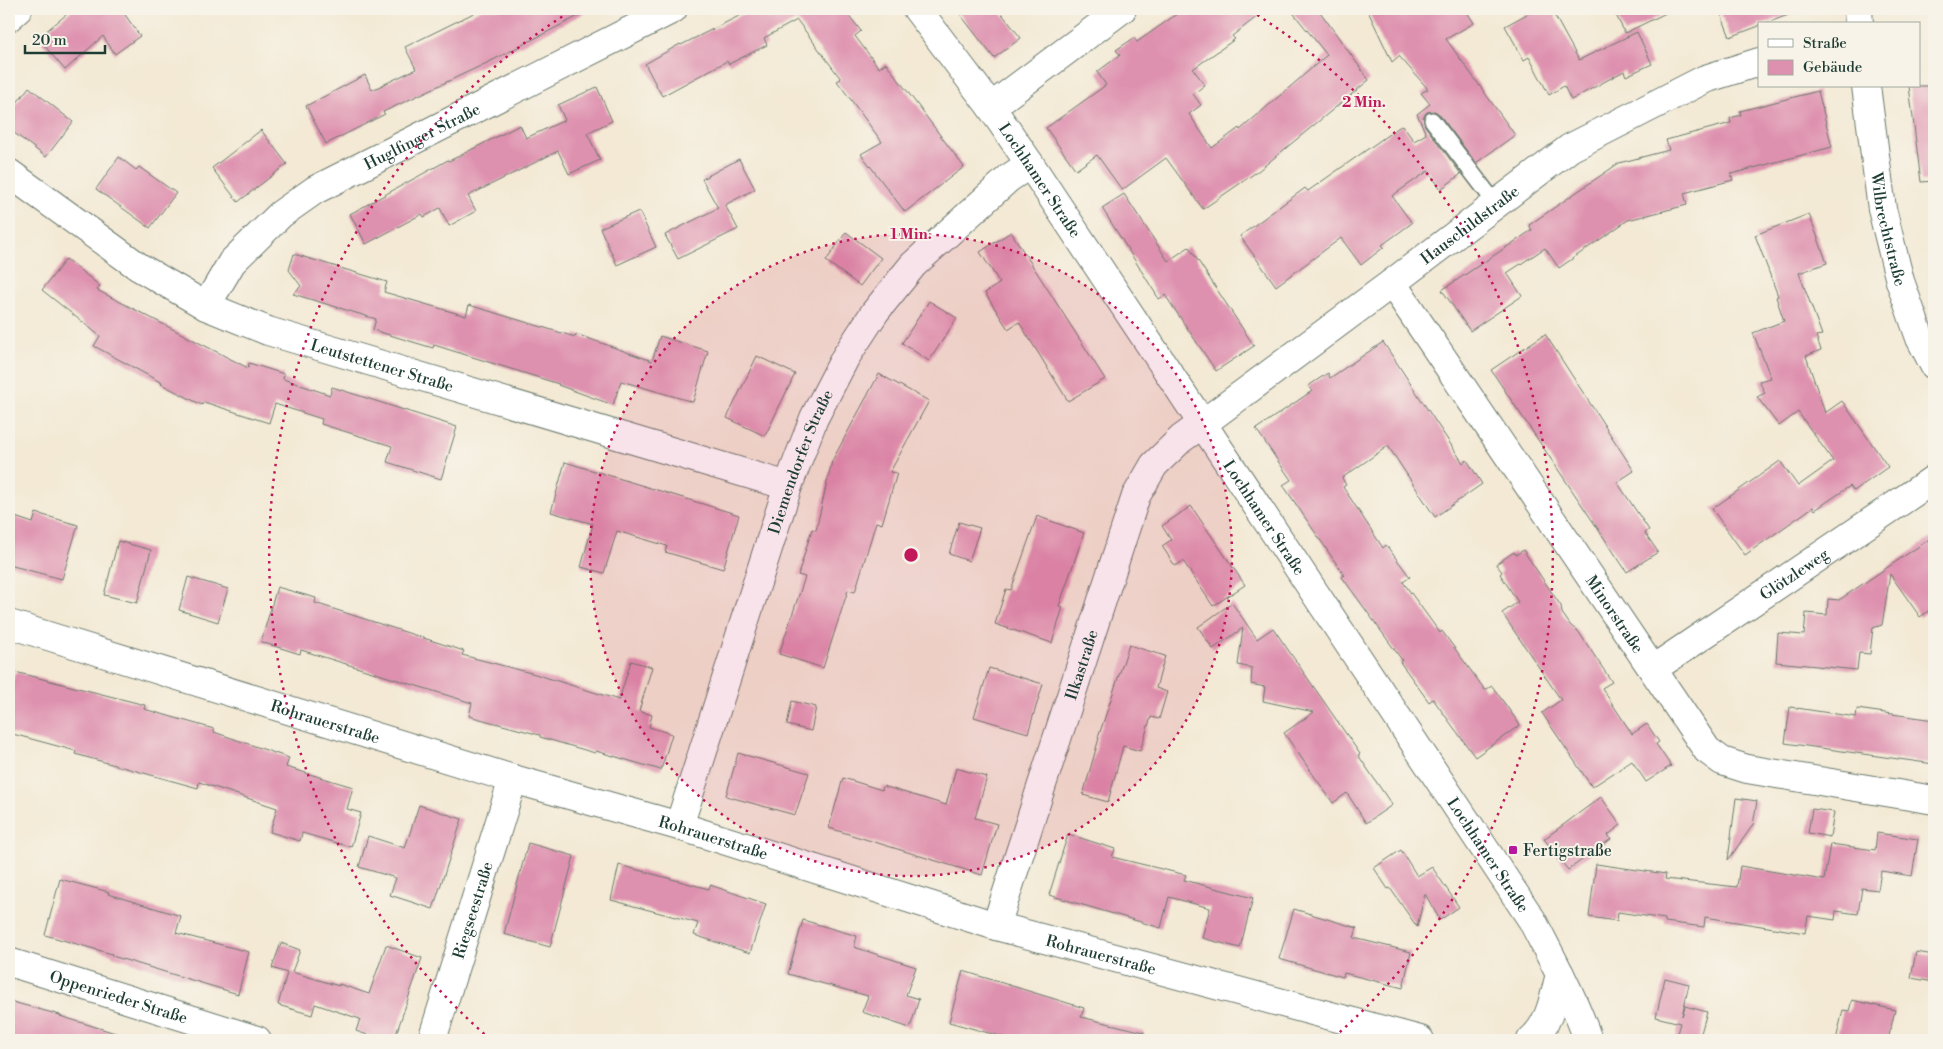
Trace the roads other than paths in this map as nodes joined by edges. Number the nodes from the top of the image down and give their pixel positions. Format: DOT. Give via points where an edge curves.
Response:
graph roads {
  1 [pos="18,9"];
  2 [pos="672,9"];
  3 [pos="918,9"];
  4 [pos="1122,9"];
  5 [pos="1858,9"];
  6 [pos="9,17"];
  7 [pos="1859,22"];
  8 [pos="1758,62"];
  9 [pos="1866,88"];
  10 [pos="991,106"];
  11 [pos="1432,120"];
  12 [pos="1030,164"];
  13 [pos="9,173"];
  14 [pos="1496,204"];
  15 [pos="1392,283"];
  16 [pos="206,306"];
  17 [pos="1934,366"];
  18 [pos="1202,424"];
  19 [pos="1934,479"];
  20 [pos="788,486"];
  21 [pos="9,624"];
  22 [pos="1653,669"];
  23 [pos="512,779"];
  24 [pos="1934,800"];
  25 [pos="679,826"];
  26 [pos="996,926"];
  27 [pos="9,962"];
  28 [pos="1560,974"];
  29 [pos="257,1040"];
  30 [pos="432,1040"];
  31 [pos="1420,1040"];
  32 [pos="1531,1040"];
  33 [pos="1588,1040"];
  1 -- 6 [label="street"];
  2 -- 16 [label="street, Huglfinger Straße" via="315,190 281,214 232,262"];
  3 -- 10 [label="street, Lochhamer Straße"];
  4 -- 10 [label="street"];
  5 -- 7 [label="street"];
  8 -- 14 [label="street, Hauschildstraße" via="1705,79 1570,148"];
  9 -- 17 [label="street, Wilbrechtstraße" via="1882,209 1900,281 1920,338"];
  10 -- 12 [label="street, Lochhamer Straße"];
  11 -- 14 [label="lane"];
  12 -- 18 [label="street, Lochhamer Straße"];
  12 -- 20 [label="street, Diemendorfer Straße" via="1010,178 914,265 875,312 845,358 814,418"];
  13 -- 16 [label="street, Leutstettener Straße" via="139,266"];
  14 -- 15 [label="street, Hauschildstraße"];
  15 -- 18 [label="street, Hauschildstraße"];
  15 -- 22 [label="street, Minorstraße"];
  16 -- 20 [label="street, Leutstettener Straße" via="268,331"];
  18 -- 26 [label="street, Ilkastraße" via="1154,465 1136,496"];
  18 -- 28 [label="street, Lochhamer Straße" via="1532,920"];
  19 -- 22 [label="street, Glötzleweg"];
  20 -- 25 [label="street, Diemendorfer Straße"];
  21 -- 23 [label="street, Rohrauerstraße"];
  22 -- 24 [label="street, Minorstraße" via="1707,750 1722,761 1747,769"];
  23 -- 25 [label="street, Rohrauerstraße"];
  23 -- 30 [label="street, Riegseestraße"];
  25 -- 26 [label="street, Rohrauerstraße"];
  26 -- 31 [label="street, Rohrauerstraße"];
  27 -- 29 [label="street, Oppenrieder Straße"];
  28 -- 32 [label="street" via="1550,1011 1540,1033"];
  28 -- 33 [label="street, Lochhamer Straße"];
}
